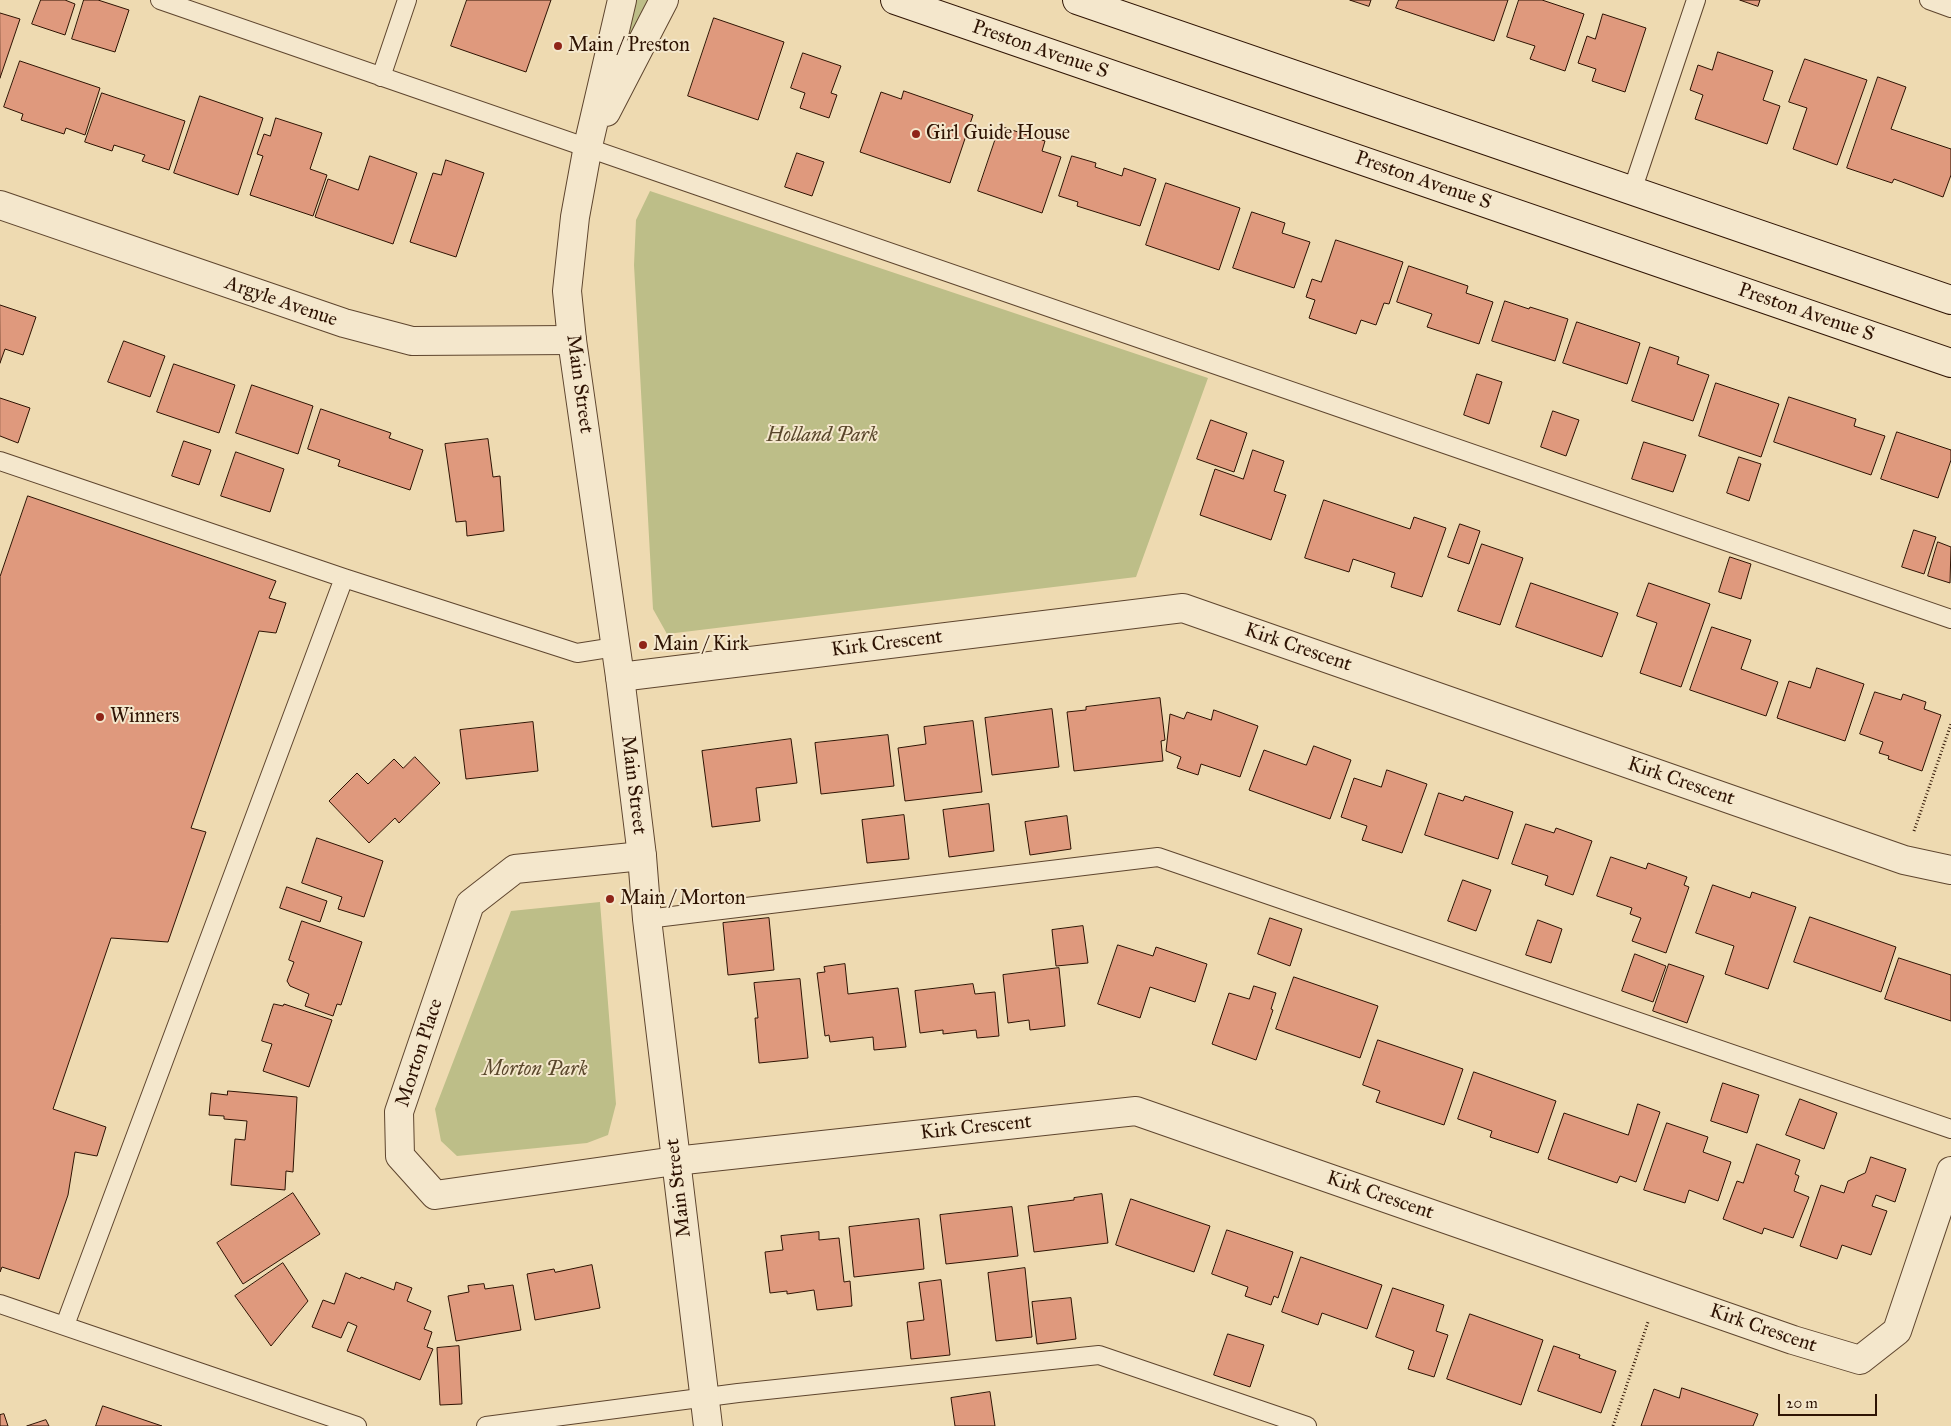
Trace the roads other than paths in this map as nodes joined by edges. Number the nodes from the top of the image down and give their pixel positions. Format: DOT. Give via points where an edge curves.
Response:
graph roads {
  1 [pos="160,0"];
  2 [pos="407,0"];
  3 [pos="622,0"];
  4 [pos="664,0"];
  5 [pos="896,0"];
  6 [pos="1077,0"];
  7 [pos="1696,0"];
  8 [pos="1929,0"];
  9 [pos="1951,8"];
  10 [pos="381,77"];
  11 [pos="588,146"];
  12 [pos="1632,190"];
  13 [pos="0,205"];
  14 [pos="1951,300"];
  15 [pos="572,340"];
  16 [pos="1951,363"];
  17 [pos="0,461"];
  18 [pos="344,578"];
  19 [pos="1951,619"];
  20 [pos="616,647"];
  21 [pos="620,677"];
  22 [pos="642,856"];
  23 [pos="1951,870"];
  24 [pos="647,919"];
  25 [pos="1951,1130"];
  26 [pos="675,1160"];
  27 [pos="1951,1172"];
  28 [pos="0,1304"];
  29 [pos="65,1325"];
  30 [pos="705,1397"];
  31 [pos="357,1426"];
  32 [pos="486,1426"];
  33 [pos="708,1426"];
  34 [pos="1306,1426"];
  1 -- 10 [label="lane"];
  2 -- 10 [label="lane"];
  3 -- 11 [label="street, Main Street"];
  4 -- 11 [label="street, Main Street"];
  5 -- 16 [label="street, Preston Avenue S"];
  6 -- 12 [label="street"];
  7 -- 12 [label="lane"];
  8 -- 9 [label="lane"];
  10 -- 11 [label="lane"];
  11 -- 15 [label="street, Main Street" via="575,217 567,291"];
  11 -- 19 [label="lane"];
  12 -- 14 [label="street"];
  13 -- 15 [label="street, Argyle Avenue" via="344,323 412,341"];
  15 -- 20 [label="street, Main Street"];
  17 -- 18 [label="lane"];
  18 -- 20 [label="lane" via="577,654"];
  18 -- 29 [label="lane"];
  20 -- 21 [label="street, Main Street"];
  21 -- 22 [label="street, Main Street"];
  21 -- 23 [label="street, Kirk Crescent" via="1183,608 1904,860"];
  22 -- 24 [label="street, Main Street"];
  22 -- 26 [label="street, Morton Place" via="515,868 470,904 400,1112 400,1156 435,1195"];
  24 -- 25 [label="lane" via="1158,857"];
  24 -- 26 [label="street, Main Street"];
  26 -- 27 [label="street, Kirk Crescent" via="1136,1111 1793,1340 1860,1360 1897,1331"];
  26 -- 30 [label="street, Main Street"];
  28 -- 29 [label="lane"];
  29 -- 31 [label="lane"];
  30 -- 32 [label="lane"];
  30 -- 33 [label="street, Main Street"];
  30 -- 34 [label="lane" via="1099,1355"];
}
